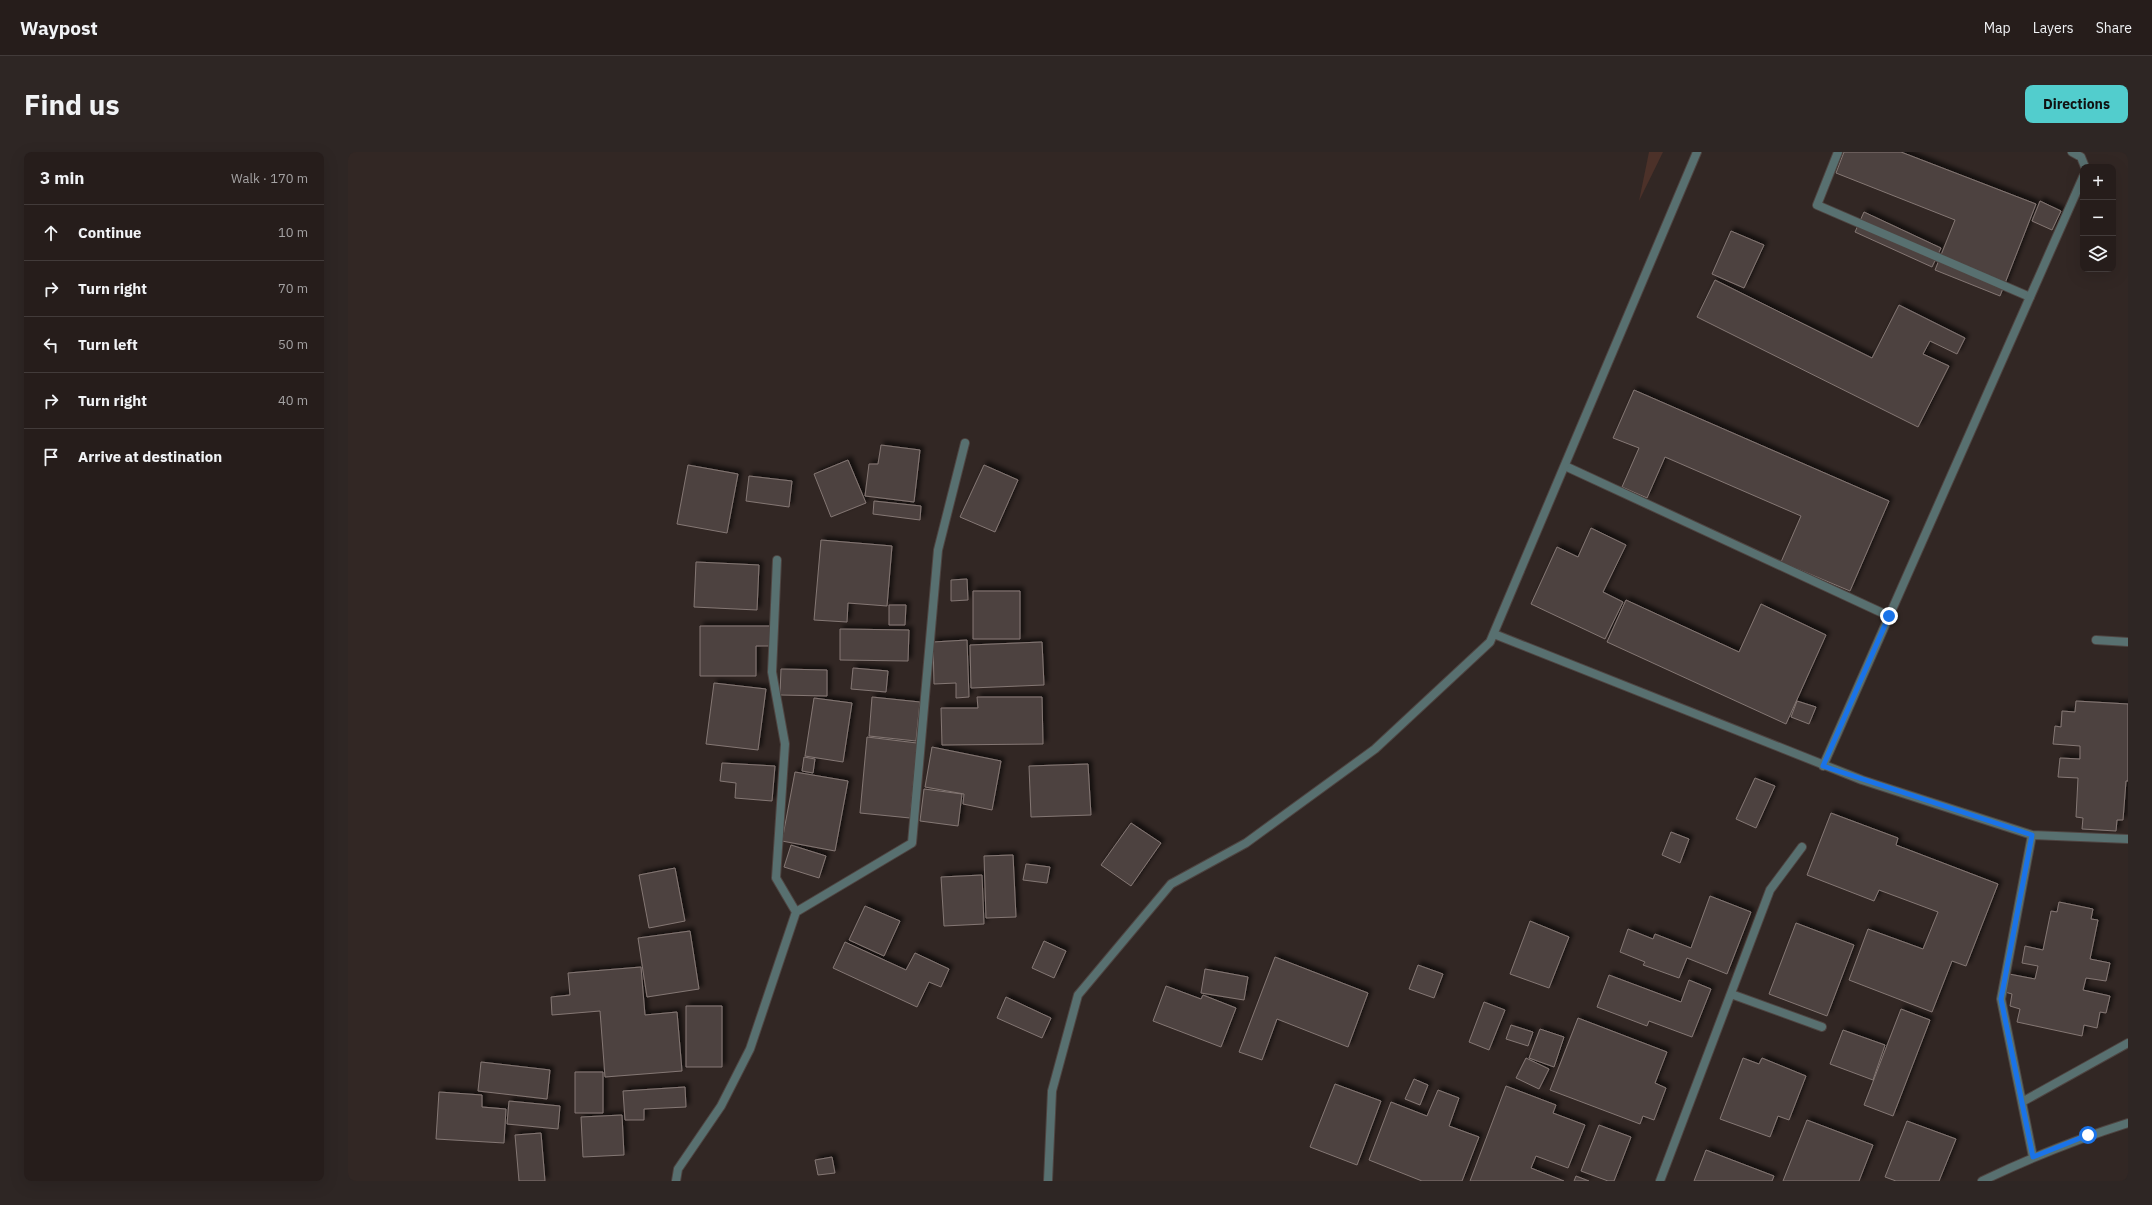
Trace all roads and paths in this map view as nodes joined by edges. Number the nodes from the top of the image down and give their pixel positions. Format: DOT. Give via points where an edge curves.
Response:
graph roads {
  1 [pos="1697,152"];
  2 [pos="1838,152"];
  3 [pos="2072,152"];
  4 [pos="2084,164"];
  5 [pos="2080,184"];
  6 [pos="2030,297"];
  7 [pos="965,443"];
  8 [pos="1565,466"];
  9 [pos="777,560"];
  10 [pos="1889,616"];
  11 [pos="1494,634"];
  12 [pos="2096,640"];
  13 [pos="2128,642"];
  14 [pos="1823,766"];
  15 [pos="2032,835"];
  16 [pos="2128,839"];
  17 [pos="1802,847"];
  18 [pos="796,912"];
  19 [pos="1731,994"];
  20 [pos="1822,1027"];
  21 [pos="2128,1043"];
  22 [pos="2022,1102"];
  23 [pos="2128,1123"];
  24 [pos="2033,1157"];
  25 [pos="676,1181"];
  26 [pos="1048,1181"];
  27 [pos="1660,1181"];
  28 [pos="1982,1181"];
  1 -- 8 [label="street"];
  2 -- 6 [label="street" via="1817,205"];
  3 -- 4 [label="street" via="2081,156"];
  5 -- 6 [label="street"];
  6 -- 10 [label="street"];
  7 -- 18 [label="street" via="938,550 912,843"];
  8 -- 10 [label="street"];
  8 -- 11 [label="street"];
  9 -- 18 [label="street" via="772,672 785,744 776,878"];
  10 -- 14 [label="street"];
  11 -- 14 [label="street"];
  11 -- 26 [label="street" via="1490,642 1375,749 1246,843 1171,884 1078,995 1052,1091"];
  12 -- 13 [label="street"];
  14 -- 15 [label="street"];
  15 -- 16 [label="street"];
  15 -- 22 [label="street" via="2001,999"];
  17 -- 19 [label="street" via="1770,890"];
  18 -- 25 [label="street" via="750,1049 721,1106 678,1169"];
  19 -- 20 [label="street"];
  19 -- 27 [label="street"];
  21 -- 22 [label="street"];
  22 -- 24 [label="street"];
  23 -- 24 [label="street" via="2088,1135"];
  24 -- 28 [label="street"];
}
